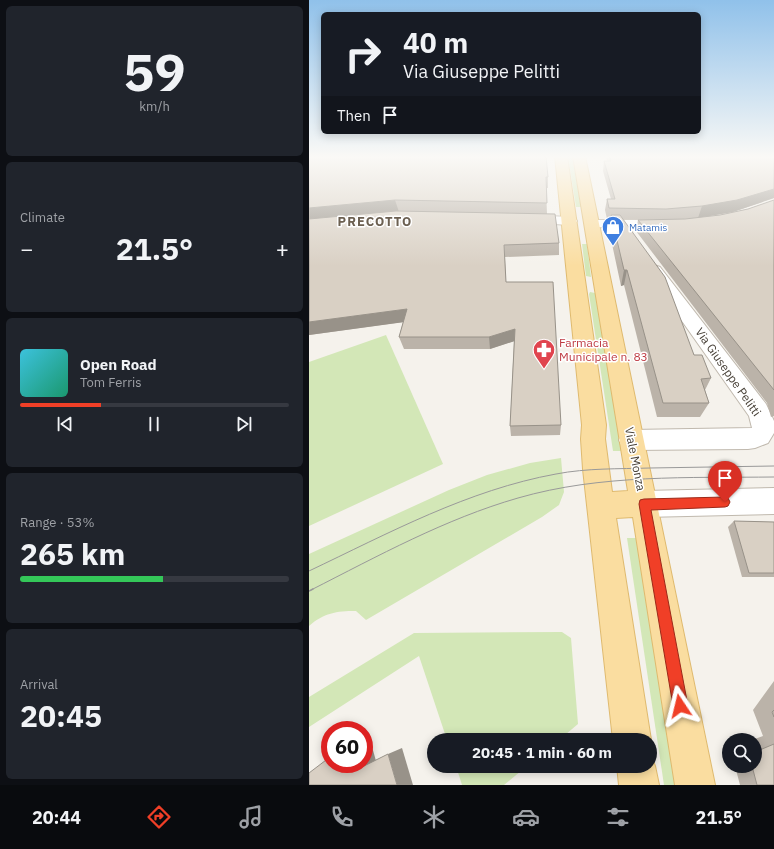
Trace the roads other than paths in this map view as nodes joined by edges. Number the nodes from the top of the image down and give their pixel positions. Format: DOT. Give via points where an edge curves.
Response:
graph roads {
  1 [pos="572,193"];
  2 [pos="580,193"];
  3 [pos="510,219"];
  4 [pos="581,223"];
  5 [pos="680,224"];
  6 [pos="632,240"];
  7 [pos="631,440"];
  8 [pos="774,501"];
  9 [pos="644,504"];
  10 [pos="601,505"];
  11 [pos="631,733"];
  12 [pos="637,773"];
  13 [pos="639,785"];
  14 [pos="695,785"];
  1 -- 4 [label="main road, Viale Monza"];
  2 -- 4 [label="main road, Viale Monza"];
  3 -- 4 [label="street"];
  4 -- 6 [label="street"];
  4 -- 7 [label="main road, Viale Monza"];
  4 -- 10 [label="main road, Viale Monza" via="594,454"];
  5 -- 6 [label="street"];
  6 -- 7 [label="street, Via Giuseppe Pelitti" via="758,411 764,431 761,435 748,439"];
  7 -- 9 [label="main road, Viale Monza"];
  8 -- 9 [label="street"];
  9 -- 10 [label="main road"];
  9 -- 14 [label="main road, Viale Monza"];
  10 -- 11 [label="main road, Viale Monza"];
  12 -- 13 [label="main road"];
}
